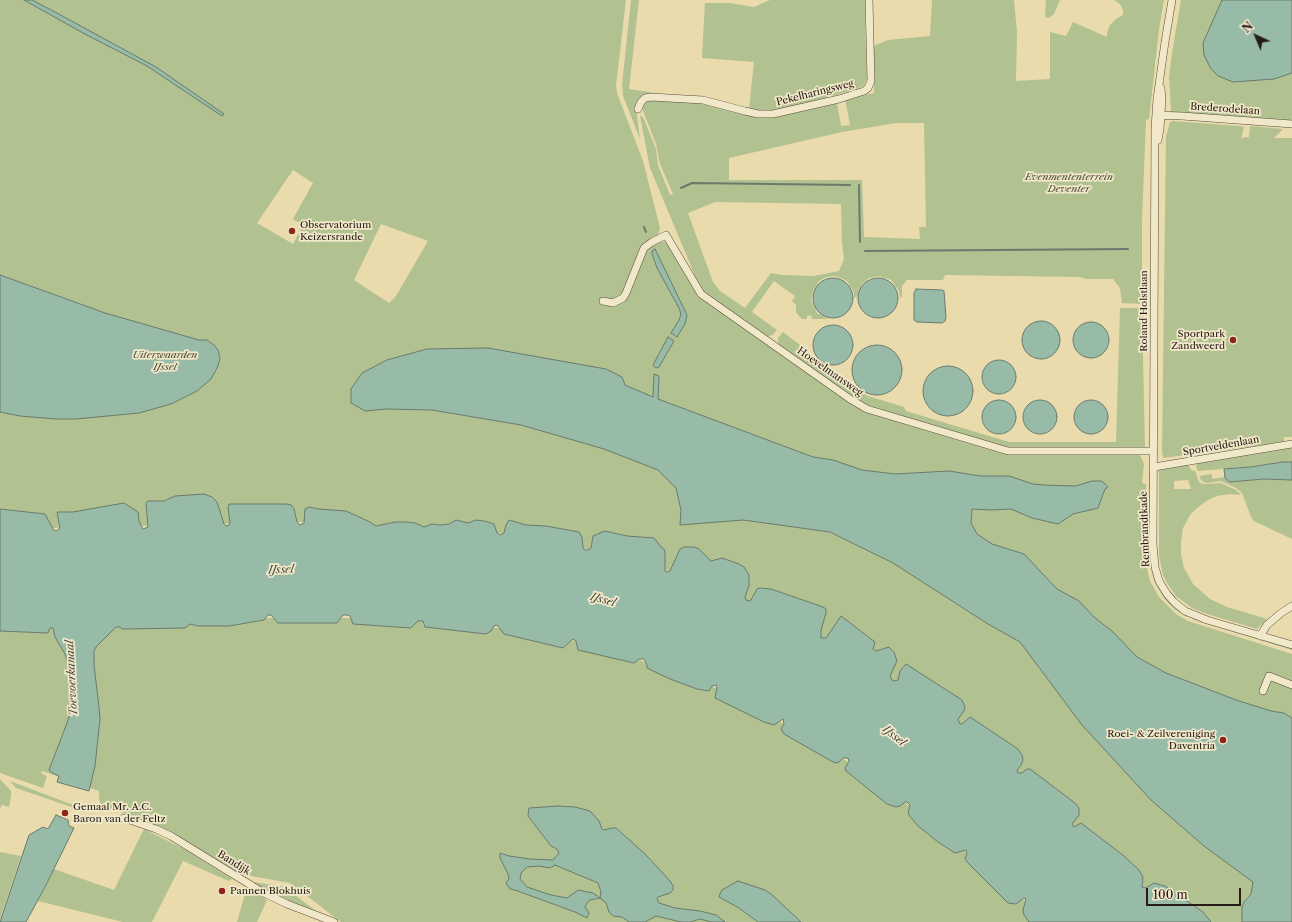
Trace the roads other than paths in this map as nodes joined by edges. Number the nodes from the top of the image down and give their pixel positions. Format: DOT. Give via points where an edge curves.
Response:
graph roads {
  1 [pos="869,0"];
  2 [pos="1172,0"];
  3 [pos="638,109"];
  4 [pos="1158,115"];
  5 [pos="1292,124"];
  6 [pos="603,301"];
  7 [pos="1292,444"];
  8 [pos="1154,451"];
  9 [pos="1154,467"];
  10 [pos="1292,606"];
  11 [pos="1260,636"];
  12 [pos="1292,645"];
  13 [pos="1292,685"];
  14 [pos="1263,692"];
  15 [pos="124,818"];
  16 [pos="334,922"];
  1 -- 3 [label="street, Pekelharingsweg" via="871,81 864,91 772,114 745,111 703,100 651,97 645,98"];
  2 -- 4 [label="street, Roland Holstlaan" via="1160,80"];
  4 -- 5 [label="street, Brederodelaan"];
  4 -- 8 [label="street, Roland Holstlaan" via="1154,234"];
  6 -- 8 [label="street, Hoevelmansweg" via="613,303 623,298 644,248 666,235 701,294 867,409 1008,451"];
  7 -- 9 [label="street, Sportveldenlaan"];
  8 -- 9 [label="street, Roland Holstlaan"];
  9 -- 11 [label="street, Rembrandtkade" via="1154,556 1157,574 1164,589 1178,606 1193,615"];
  10 -- 11 [label="street" via="1267,625"];
  11 -- 12 [label="street, Rembrandtkade"];
  13 -- 14 [label="street" via="1269,676"];
  15 -- 16 [label="street, Bandijk" via="171,836 262,892"];
}
